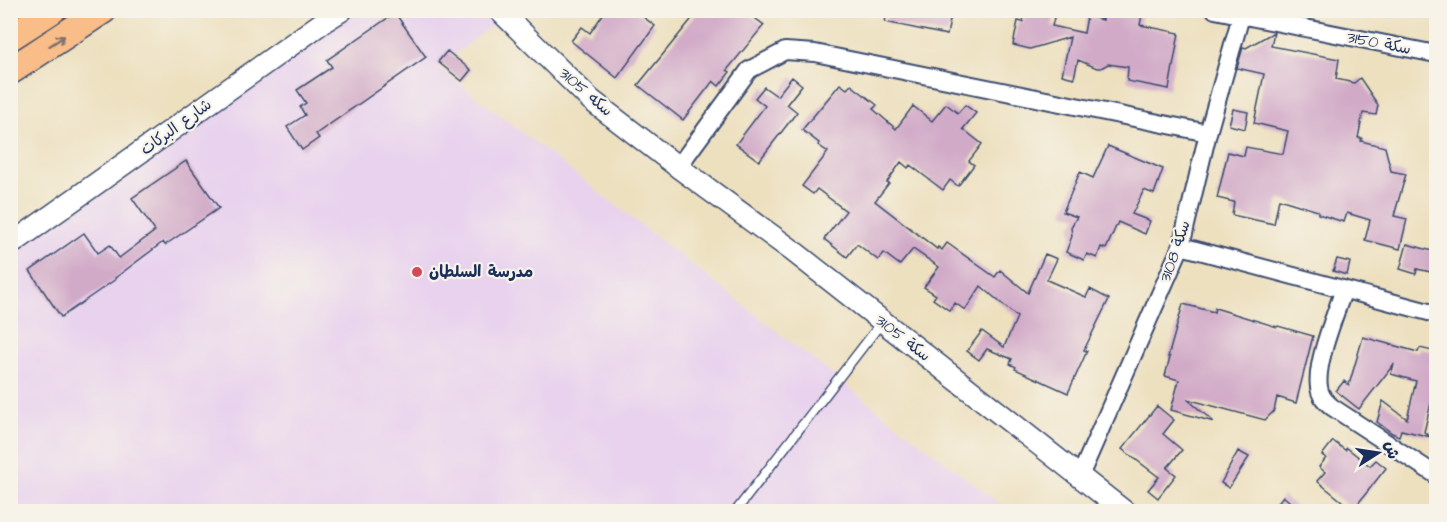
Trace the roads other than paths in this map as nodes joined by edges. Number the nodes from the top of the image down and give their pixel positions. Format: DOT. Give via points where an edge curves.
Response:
graph roads {
  1 [pos="52,10"];
  2 [pos="103,10"];
  3 [pos="342,10"];
  4 [pos="499,10"];
  5 [pos="1215,10"];
  6 [pos="1241,13"];
  7 [pos="10,37"];
  8 [pos="1437,54"];
  9 [pos="10,71"];
  10 [pos="1208,133"];
  11 [pos="678,167"];
  12 [pos="10,245"];
  13 [pos="1181,246"];
  14 [pos="1344,289"];
  15 [pos="1437,314"];
  16 [pos="883,322"];
  17 [pos="1437,475"];
  18 [pos="1080,476"];
  19 [pos="735,512"];
  20 [pos="1125,512"];
  1 -- 7 [label="main road"];
  9 -- 2 [label="main road, one-way"];
  3 -- 12 [label="street, شارع البركات"];
  4 -- 11 [label="street, سكه 3105" via="591,100"];
  5 -- 6 [label="street, سكة 3150"];
  6 -- 8 [label="street, سكة 3150"];
  6 -- 10 [label="street, سكة 3108"];
  10 -- 11 [label="street" via="827,56 785,51 749,70"];
  10 -- 13 [label="street, سكة 3108"];
  11 -- 16 [label="street, سكة 3105"];
  13 -- 14 [label="street"];
  13 -- 18 [label="street, سكة 3108"];
  14 -- 15 [label="street"];
  14 -- 17 [label="street" via="1320,361 1318,386 1322,398"];
  16 -- 18 [label="street, سكة 3105"];
  16 -- 19 [label="lane"];
  18 -- 20 [label="street, سكة 3105"];
}
